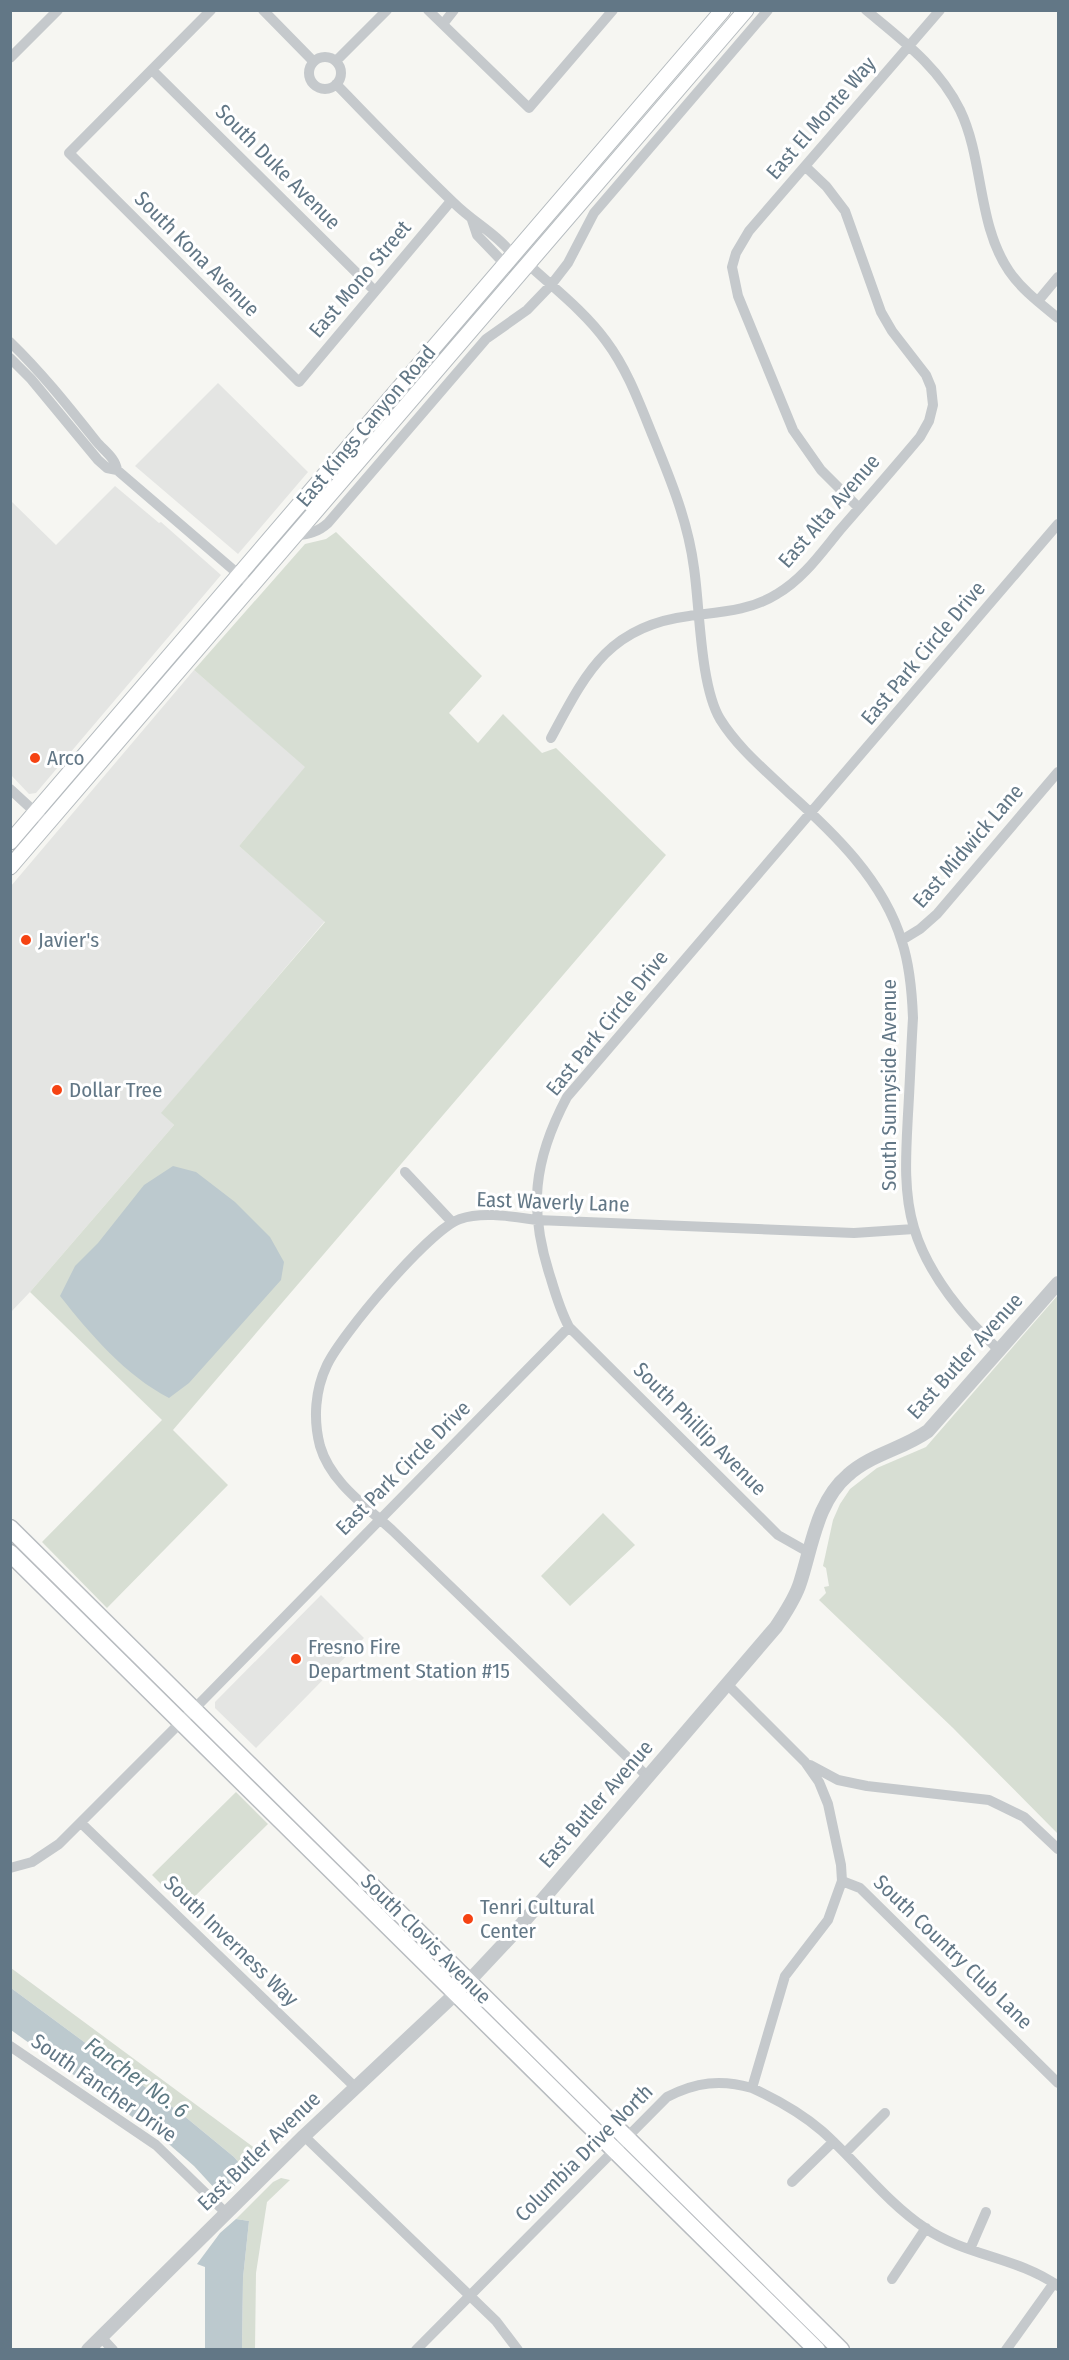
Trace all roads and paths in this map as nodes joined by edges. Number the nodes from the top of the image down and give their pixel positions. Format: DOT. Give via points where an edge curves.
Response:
graph roads {
  1 [pos="58,10"];
  2 [pos="211,10"];
  3 [pos="263,10"];
  4 [pos="387,10"];
  5 [pos="428,10"];
  6 [pos="454,10"];
  7 [pos="613,10"];
  8 [pos="723,10"];
  9 [pos="746,10"];
  10 [pos="768,10"];
  11 [pos="866,10"];
  12 [pos="940,10"];
  13 [pos="442,24"];
  14 [pos="909,47"];
  15 [pos="10,58"];
  16 [pos="314,62"];
  17 [pos="336,62"];
  18 [pos="153,70"];
  19 [pos="336,84"];
  20 [pos="609,144"];
  21 [pos="806,167"];
  22 [pos="451,201"];
  23 [pos="508,261"];
  24 [pos="529,265"];
  25 [pos="1059,277"];
  26 [pos="551,285"];
  27 [pos="375,291"];
  28 [pos="1038,301"];
  29 [pos="1059,318"];
  30 [pos="10,342"];
  31 [pos="10,358"];
  32 [pos="435,372"];
  33 [pos="298,382"];
  34 [pos="117,470"];
  35 [pos="860,508"];
  36 [pos="1059,524"];
  37 [pos="294,536"];
  38 [pos="239,575"];
  39 [pos="252,585"];
  40 [pos="699,615"];
  41 [pos="551,738"];
  42 [pos="1059,772"];
  43 [pos="10,789"];
  44 [pos="36,813"];
  45 [pos="812,813"];
  46 [pos="48,824"];
  47 [pos="10,842"];
  48 [pos="10,867"];
  49 [pos="902,940"];
  50 [pos="405,1172"];
  51 [pos="537,1220"];
  52 [pos="452,1222"];
  53 [pos="914,1229"];
  54 [pos="1059,1283"];
  55 [pos="569,1327"];
  56 [pos="1000,1351"];
  57 [pos="379,1520"];
  58 [pos="10,1528"];
  59 [pos="808,1552"];
  60 [pos="11,1554"];
  61 [pos="727,1684"];
  62 [pos="194,1709"];
  63 [pos="181,1722"];
  64 [pos="805,1762"];
  65 [pos="647,1776"];
  66 [pos="81,1822"];
  67 [pos="1059,1849"];
  68 [pos="10,1868"];
  69 [pos="842,1881"];
  70 [pos="469,1981"];
  71 [pos="455,1993"];
  72 [pos="10,2046"];
  73 [pos="1059,2083"];
  74 [pos="355,2087"];
  75 [pos="752,2088"];
  76 [pos="885,2113"];
  77 [pos="304,2136"];
  78 [pos="626,2136"];
  79 [pos="833,2142"];
  80 [pos="614,2149"];
  81 [pos="845,2153"];
  82 [pos="792,2182"];
  83 [pos="986,2212"];
  84 [pos="226,2213"];
  85 [pos="926,2228"];
  86 [pos="970,2249"];
  87 [pos="892,2279"];
  88 [pos="1056,2284"];
  89 [pos="468,2296"];
  90 [pos="101,2337"];
  91 [pos="88,2349"];
  92 [pos="113,2349"];
  93 [pos="416,2349"];
  94 [pos="518,2349"];
  95 [pos="817,2349"];
  96 [pos="842,2349"];
  97 [pos="1006,2349"];
  1 -- 15 [label="street"];
  2 -- 18 [label="street"];
  3 -- 16 [label="street"];
  4 -- 17 [label="street"];
  5 -- 13 [label="street"];
  6 -- 13 [label="street"];
  7 -- 13 [label="street" via="529,108"];
  8 -- 20 [label="main road, East Kings Canyon Road"];
  9 -- 24 [label="main road, East Kings Canyon Road"];
  10 -- 26 [label="street, East Kings Canyon Road" via="594,213 568,263"];
  11 -- 14 [label="street"];
  12 -- 14 [label="street, East El Monte Way"];
  14 -- 21 [label="street, East El Monte Way"];
  14 -- 28 [label="street" via="937,73 960,110 971,138 996,246 1010,273"];
  16 -- 17 [label="street" via="328,57"];
  16 -- 19 [label="street" via="309,71 311,82 325,89"];
  17 -- 19 [label="street" via="341,74"];
  18 -- 27 [label="street, South Duke Avenue"];
  18 -- 33 [label="street, South Kona Avenue" via="69,153"];
  19 -- 22 [label="street"];
  20 -- 23 [label="main road, East Kings Canyon Road"];
  20 -- 24 [label="main road" via="599,168 528,250"];
  21 -- 35 [label="street, East Alta Avenue" via="845,211 881,312 931,387 933,405 920,437"];
  21 -- 35 [label="street, East El Monte Way" via="749,231 732,267 738,296 793,430 821,470"];
  22 -- 23 [label="street" via="485,227"];
  22 -- 27 [label="street, East Mono Street"];
  23 -- 32 [label="main road" via="513,263 508,273 446,347"];
  23 -- 38 [label="main road, East Kings Canyon Road"];
  24 -- 26 [label="street, South Sunnyside Avenue"];
  24 -- 32 [label="main road, East Kings Canyon Road"];
  25 -- 28 [label="street"];
  26 -- 37 [label="street, East Kings Canyon Road" via="527,310 486,339 328,523 311,534"];
  26 -- 40 [label="street, South Sunnyside Avenue" via="593,325 634,389 685,521"];
  27 -- 33 [label="street, East Mono Street"];
  28 -- 29 [label="street"];
  30 -- 34 [label="street" via="55,389 116,462"];
  31 -- 34 [label="street" via="98,460"];
  32 -- 37 [label="main road, East Kings Canyon Road"];
  34 -- 38 [label="street"];
  35 -- 40 [label="street, East Alta Avenue" via="783,590 748,607"];
  36 -- 45 [label="street, East Park Circle Drive"];
  37 -- 39 [label="main road, East Kings Canyon Road"];
  38 -- 39 [label="street"];
  38 -- 44 [label="main road, East Kings Canyon Road"];
  39 -- 46 [label="main road, East Kings Canyon Road"];
  40 -- 41 [label="street, East Alta Avenue" via="649,625 607,651 581,683"];
  40 -- 45 [label="street, South Sunnyside Avenue" via="707,676 718,716 745,752"];
  42 -- 49 [label="street, East Midwick Lane" via="937,914"];
  43 -- 44 [label="street"];
  44 -- 46 [label="street"];
  44 -- 47 [label="main road, East Kings Canyon Road"];
  45 -- 49 [label="street, South Sunnyside Avenue" via="843,844 872,884"];
  45 -- 51 [label="street, East Park Circle Drive" via="567,1097 545,1144 537,1189"];
  46 -- 48 [label="main road, East Kings Canyon Road"];
  49 -- 53 [label="street, South Sunnyside Avenue" via="913,1018 906,1173"];
  50 -- 52 [label="street"];
  51 -- 52 [label="street, East Waverly Lane" via="475,1216"];
  51 -- 53 [label="street, East Waverly Lane" via="854,1233"];
  51 -- 55 [label="street, East Park Circle Drive" via="543,1255"];
  52 -- 57 [label="street, East Waverly Lane" via="431,1238 350,1328 326,1366 320,1386 316,1419 321,1448 347,1491"];
  53 -- 56 [label="street, South Sunnyside Avenue" via="946,1290"];
  54 -- 56 [label="street, East Butler Avenue"];
  55 -- 57 [label="street, East Park Circle Drive"];
  55 -- 59 [label="street, South Phillip Avenue" via="778,1535"];
  56 -- 59 [label="street, East Butler Avenue" via="928,1431 861,1465 837,1485"];
  57 -- 62 [label="street, East Park Circle Drive"];
  57 -- 65 [label="street, East Waverly Lane"];
  58 -- 62 [label="main road, South Clovis Avenue"];
  59 -- 61 [label="street, East Butler Avenue" via="800,1584 784,1614"];
  60 -- 63 [label="main road, South Clovis Avenue"];
  61 -- 64 [label="street"];
  61 -- 65 [label="street, East Butler Avenue"];
  62 -- 63 [label="street, East Park Circle Drive"];
  62 -- 70 [label="main road, South Clovis Avenue"];
  63 -- 66 [label="street, East Park Circle Drive"];
  63 -- 71 [label="main road, South Clovis Avenue"];
  64 -- 67 [label="street" via="838,1780 867,1786 989,1800 1024,1817"];
  64 -- 69 [label="street" via="828,1804"];
  65 -- 70 [label="street, East Butler Avenue"];
  66 -- 68 [label="street, East Park Circle Drive" via="48,1853"];
  66 -- 74 [label="street, South Inverness Way"];
  69 -- 73 [label="street, South Country Club Lane" via="860,1888"];
  69 -- 75 [label="street" via="828,1920 785,1976"];
  70 -- 71 [label="street, East Butler Avenue"];
  70 -- 78 [label="main road, South Clovis Avenue"];
  71 -- 74 [label="street, East Butler Avenue"];
  71 -- 80 [label="main road, South Clovis Avenue"];
  72 -- 84 [label="street, South Fancher Drive" via="156,2145"];
  74 -- 77 [label="street, East Butler Avenue"];
  75 -- 78 [label="street, Columbia Drive North" via="734,2082 715,2082 681,2090 667,2097"];
  75 -- 79 [label="street, Columbia Drive North" via="792,2108"];
  76 -- 81 [label="street"];
  77 -- 84 [label="street, East Butler Avenue"];
  77 -- 89 [label="street"];
  78 -- 80 [label="street, Columbia Drive North"];
  78 -- 96 [label="main road, South Clovis Avenue"];
  79 -- 81 [label="street, Columbia Drive North"];
  79 -- 82 [label="street"];
  80 -- 89 [label="street, Columbia Drive North"];
  80 -- 95 [label="main road, South Clovis Avenue"];
  81 -- 85 [label="street, Columbia Drive North" via="902,2210"];
  83 -- 86 [label="street"];
  84 -- 90 [label="street, East Butler Avenue"];
  85 -- 86 [label="street, Columbia Drive North"];
  85 -- 87 [label="street"];
  86 -- 88 [label="street, Columbia Drive North" via="1021,2265"];
  88 -- 97 [label="street"];
  89 -- 93 [label="street, Columbia Drive North"];
  89 -- 94 [label="street" via="496,2321"];
  90 -- 91 [label="street, East Butler Avenue"];
  90 -- 92 [label="street"];
}
